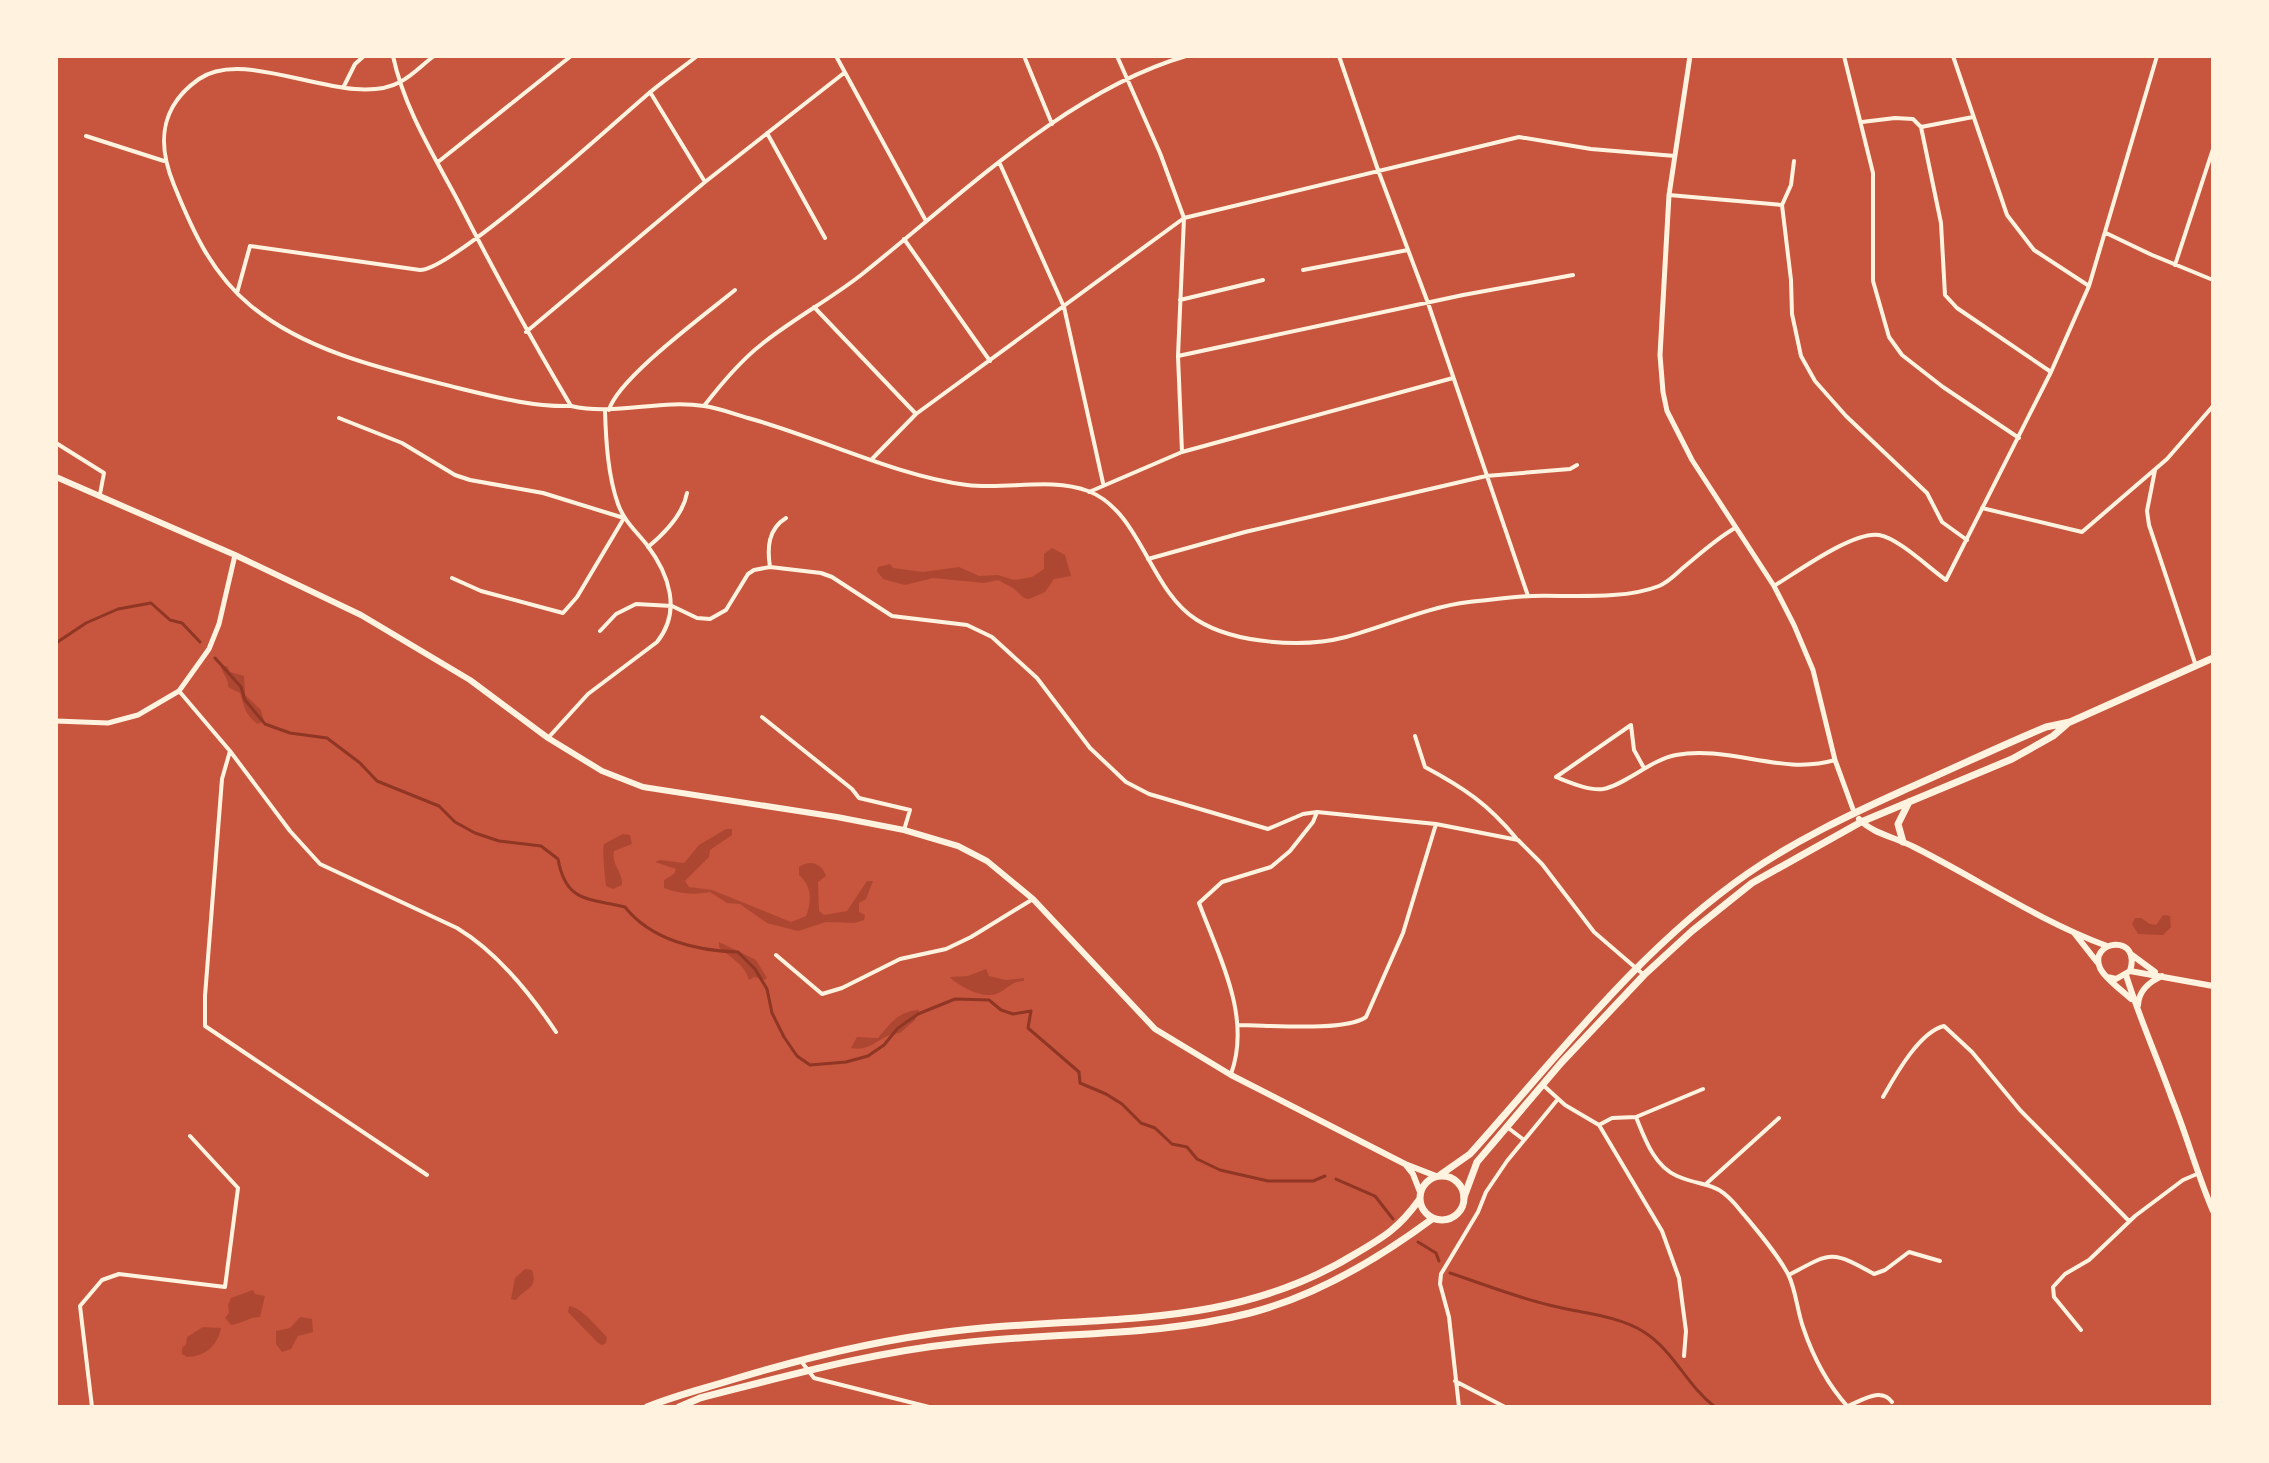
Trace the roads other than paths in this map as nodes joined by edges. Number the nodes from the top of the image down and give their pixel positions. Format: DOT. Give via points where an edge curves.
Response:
graph roads {
  1 [pos="364,56"];
  2 [pos="393,56"];
  3 [pos="434,56"];
  4 [pos="571,56"];
  5 [pos="697,56"];
  6 [pos="836,56"];
  7 [pos="1024,56"];
  8 [pos="1117,56"];
  9 [pos="1186,56"];
  10 [pos="1339,56"];
  11 [pos="1690,56"];
  12 [pos="1844,56"];
  13 [pos="1953,56"];
  14 [pos="2157,56"];
  15 [pos="844,73"];
  16 [pos="1125,78"];
  17 [pos="399,83"];
  18 [pos="344,86"];
  19 [pos="650,92"];
  20 [pos="1973,117"];
  21 [pos="1862,122"];
  22 [pos="1052,124"];
  23 [pos="1921,127"];
  24 [pos="767,133"];
  25 [pos="86,136"];
  26 [pos="2213,149"];
  27 [pos="1675,156"];
  28 [pos="164,161"];
  29 [pos="1794,161"];
  30 [pos="438,162"];
  31 [pos="1000,164"];
  32 [pos="1378,170"];
  33 [pos="705,182"];
  34 [pos="1669,195"];
  35 [pos="1782,205"];
  36 [pos="1184,218"];
  37 [pos="926,221"];
  38 [pos="2106,233"];
  39 [pos="477,237"];
  40 [pos="825,238"];
  41 [pos="904,239"];
  42 [pos="1408,250"];
  43 [pos="2175,265"];
  44 [pos="1303,270"];
  45 [pos="1573,275"];
  46 [pos="1263,280"];
  47 [pos="2213,280"];
  48 [pos="2089,286"];
  49 [pos="735,290"];
  50 [pos="237,293"];
  51 [pos="1180,300"];
  52 [pos="1428,303"];
  53 [pos="814,307"];
  54 [pos="1064,307"];
  55 [pos="526,332"];
  56 [pos="1178,356"];
  57 [pos="990,361"];
  58 [pos="2051,372"];
  59 [pos="1453,378"];
  60 [pos="571,406"];
  61 [pos="704,406"];
  62 [pos="2213,406"];
  63 [pos="607,410"];
  64 [pos="916,414"];
  65 [pos="339,418"];
  66 [pos="2019,438"];
  67 [pos="56,443"];
  68 [pos="1182,452"];
  69 [pos="872,459"];
  70 [pos="1577,465"];
  71 [pos="2155,470"];
  72 [pos="1486,476"];
  73 [pos="56,477"];
  74 [pos="1103,484"];
  75 [pos="1089,492"];
  76 [pos="687,493"];
  77 [pos="100,494"];
  78 [pos="1982,508"];
  79 [pos="624,518"];
  80 [pos="786,518"];
  81 [pos="1735,528"];
  82 [pos="1967,540"];
  83 [pos="648,547"];
  84 [pos="235,555"];
  85 [pos="1148,559"];
  86 [pos="770,567"];
  87 [pos="452,578"];
  88 [pos="1774,586"];
  89 [pos="1528,596"];
  90 [pos="672,606"];
  91 [pos="600,631"];
  92 [pos="2213,658"];
  93 [pos="2196,666"];
  94 [pos="179,691"];
  95 [pos="762,717"];
  96 [pos="56,721"];
  97 [pos="2070,722"];
  98 [pos="1415,736"];
  99 [pos="548,738"];
  100 [pos="230,751"];
  101 [pos="1835,760"];
  102 [pos="1645,769"];
  103 [pos="1910,801"];
  104 [pos="1317,812"];
  105 [pos="1854,812"];
  106 [pos="1861,822"];
  107 [pos="1436,824"];
  108 [pos="904,830"];
  109 [pos="1518,840"];
  110 [pos="1903,842"];
  111 [pos="1033,899"];
  112 [pos="2075,934"];
  113 [pos="2107,946"];
  114 [pos="2131,953"];
  115 [pos="776,955"];
  116 [pos="2098,963"];
  117 [pos="1635,968"];
  118 [pos="2128,973"];
  119 [pos="1644,975"];
  120 [pos="2161,975"];
  121 [pos="2107,977"];
  122 [pos="2213,986"];
  123 [pos="2134,1001"];
  124 [pos="2138,1013"];
  125 [pos="1239,1025"];
  126 [pos="556,1032"];
  127 [pos="1231,1075"];
  128 [pos="1543,1085"];
  129 [pos="1703,1089"];
  130 [pos="1883,1097"];
  131 [pos="1558,1099"];
  132 [pos="1636,1117"];
  133 [pos="1779,1118"];
  134 [pos="1599,1125"];
  135 [pos="1506,1126"];
  136 [pos="190,1136"];
  137 [pos="1524,1140"];
  138 [pos="1405,1164"];
  139 [pos="2197,1174"];
  140 [pos="427,1175"];
  141 [pos="1438,1176"];
  142 [pos="1707,1183"];
  143 [pos="1420,1196"];
  144 [pos="1464,1197"];
  145 [pos="2213,1211"];
  146 [pos="1432,1219"];
  147 [pos="2129,1221"];
  148 [pos="1940,1261"];
  149 [pos="1789,1275"];
  150 [pos="2081,1330"];
  151 [pos="1684,1356"];
  152 [pos="800,1359"];
  153 [pos="806,1371"];
  154 [pos="1455,1381"];
  155 [pos="1892,1402"];
  156 [pos="92,1407"];
  157 [pos="647,1407"];
  158 [pos="679,1407"];
  159 [pos="929,1407"];
  160 [pos="1459,1407"];
  161 [pos="1505,1407"];
  162 [pos="1847,1407"];
  1 -- 18 [label="street"];
  2 -- 17 [label="street"];
  3 -- 17 [label="street"];
  4 -- 30 [label="street"];
  5 -- 19 [label="street"];
  6 -- 15 [label="street"];
  7 -- 22 [label="street"];
  8 -- 16 [label="street"];
  9 -- 16 [label="street"];
  10 -- 32 [label="street"];
  11 -- 27 [label="street"];
  12 -- 21 [label="street"];
  13 -- 20 [label="street"];
  14 -- 38 [label="street"];
  15 -- 24 [label="street"];
  15 -- 37 [label="street"];
  16 -- 22 [label="street"];
  16 -- 36 [label="street"];
  17 -- 18 [label="street" via="371,89"];
  17 -- 30 [label="street"];
  18 -- 28 [label="street" via="237,69 212,72 176,102 166,121"];
  19 -- 33 [label="street"];
  19 -- 39 [label="street"];
  20 -- 23 [label="street"];
  20 -- 48 [label="street" via="2007,215 2034,250"];
  21 -- 23 [label="street" via="1913,119"];
  21 -- 66 [label="street" via="1873,173 1873,281 1889,337 1902,355 1943,387"];
  22 -- 31 [label="street"];
  23 -- 58 [label="street" via="1941,223 1945,295"];
  24 -- 33 [label="street"];
  24 -- 40 [label="street"];
  25 -- 28 [label="street"];
  26 -- 43 [label="street"];
  27 -- 32 [label="street" via="1519,137"];
  27 -- 34 [label="street"];
  28 -- 50 [label="street" via="211,264"];
  29 -- 35 [label="street"];
  30 -- 39 [label="street"];
  31 -- 37 [label="street"];
  31 -- 54 [label="street"];
  32 -- 36 [label="street"];
  32 -- 42 [label="street"];
  33 -- 55 [label="street"];
  34 -- 35 [label="street"];
  34 -- 81 [label="street" via="1660,355 1663,392 1692,460"];
  35 -- 82 [label="street" via="1801,356 1846,416 1927,493 1942,522"];
  36 -- 51 [label="street"];
  36 -- 54 [label="street"];
  37 -- 41 [label="street"];
  38 -- 43 [label="street"];
  38 -- 48 [label="street"];
  39 -- 50 [label="street" via="428,270 250,246"];
  39 -- 55 [label="street"];
  41 -- 53 [label="street"];
  41 -- 57 [label="street"];
  42 -- 44 [label="street"];
  42 -- 52 [label="street"];
  43 -- 47 [label="street"];
  45 -- 52 [label="street"];
  46 -- 51 [label="street"];
  48 -- 58 [label="street"];
  49 -- 63 [label="street" via="628,380"];
  50 -- 60 [label="street" via="272,321 364,362 490,395"];
  51 -- 56 [label="street"];
  52 -- 56 [label="street"];
  52 -- 59 [label="street"];
  53 -- 61 [label="street" via="760,345"];
  53 -- 64 [label="street"];
  54 -- 57 [label="street"];
  54 -- 74 [label="street"];
  55 -- 60 [label="street"];
  56 -- 68 [label="street"];
  57 -- 64 [label="street"];
  58 -- 66 [label="street"];
  59 -- 68 [label="street"];
  59 -- 72 [label="street"];
  60 -- 63 [label="street"];
  61 -- 63 [label="street"];
  61 -- 69 [label="street"];
  62 -- 71 [label="street"];
  63 -- 79 [label="street" via="611,474"];
  64 -- 69 [label="street"];
  65 -- 79 [label="street" via="402,443 462,478 543,493"];
  66 -- 78 [label="street"];
  67 -- 77 [label="street" via="104,473"];
  68 -- 74 [label="street"];
  69 -- 75 [label="street" via="968,485"];
  70 -- 72 [label="street"];
  71 -- 78 [label="street" via="2082,532"];
  71 -- 93 [label="street" via="2149,525"];
  72 -- 85 [label="street"];
  72 -- 89 [label="street"];
  73 -- 77 [label="main road"];
  74 -- 75 [label="street"];
  75 -- 85 [label="street" via="1119,512"];
  76 -- 83 [label="street" via="669,527"];
  77 -- 84 [label="main road"];
  78 -- 82 [label="street"];
  79 -- 83 [label="street"];
  79 -- 87 [label="street" via="563,613"];
  80 -- 86 [label="street" via="772,532"];
  81 -- 88 [label="street"];
  81 -- 89 [label="street" via="1663,585 1630,592"];
  82 -- 88 [label="street" via="1946,580 1894,542 1870,535 1852,540"];
  83 -- 90 [label="street" via="661,568"];
  84 -- 94 [label="street" via="214,637"];
  84 -- 99 [label="main road" via="361,615 470,680"];
  85 -- 89 [label="street" via="1175,602 1195,619 1246,639 1342,638 1454,604"];
  86 -- 90 [label="street" via="748,574 726,610 710,619"];
  86 -- 104 [label="street" via="832,577 892,616 967,625 992,637 1037,678 1090,748 1126,782 1149,794 1268,829"];
  88 -- 101 [label="street" via="1813,670"];
  90 -- 91 [label="street" via="636,604"];
  90 -- 99 [label="street" via="666,631 657,642 588,694"];
  92 -- 93 [label="main road"];
  93 -- 97 [label="main road"];
  94 -- 96 [label="street" via="138,715 108,723"];
  94 -- 100 [label="street"];
  95 -- 108 [label="street" via="859,798 910,810"];
  97 -- 103 [label="main road" via="2012,759"];
  97 -- 105 [label="main road" via="2046,727"];
  98 -- 109 [label="street" via="1425,767 1469,791"];
  99 -- 108 [label="main road" via="602,771 643,787"];
  100 -- 126 [label="street" via="320,864 479,941"];
  100 -- 140 [label="street" via="222,779 205,1026"];
  101 -- 102 [label="street" via="1797,766 1743,757 1676,755"];
  101 -- 105 [label="street"];
  102 -- 102 [label="street" via="1603,789 1556,777 1631,725 1634,750"];
  103 -- 106 [label="main road"];
  103 -- 110 [label="main road" via="1898,824"];
  104 -- 107 [label="street"];
  104 -- 125 [label="street" via="1290,851 1271,867 1222,882 1199,903"];
  105 -- 106 [label="main road"];
  105 -- 117 [label="main road" via="1747,873"];
  106 -- 110 [label="main road"];
  106 -- 119 [label="main road" via="1752,883"];
  107 -- 109 [label="street"];
  107 -- 125 [label="street" via="1403,933 1366,1017 1357,1024"];
  108 -- 111 [label="main road" via="987,861"];
  109 -- 117 [label="street" via="1594,932"];
  110 -- 112 [label="main road"];
  111 -- 115 [label="street" via="946,949 900,959 822,994"];
  111 -- 127 [label="main road" via="1155,1029"];
  112 -- 113 [label="main road"];
  112 -- 116 [label="main road"];
  113 -- 114 [label="main road" via="2116,944"];
  113 -- 116 [label="main road"];
  114 -- 118 [label="main road"];
  114 -- 120 [label="main road"];
  116 -- 121 [label="main road"];
  117 -- 119 [label="street"];
  117 -- 141 [label="main road" via="1470,1154"];
  118 -- 120 [label="main road"];
  118 -- 121 [label="main road"];
  118 -- 123 [label="main road"];
  119 -- 128 [label="main road"];
  120 -- 122 [label="main road"];
  120 -- 124 [label="main road" via="2143,989"];
  121 -- 123 [label="main road"];
  123 -- 124 [label="main road"];
  124 -- 139 [label="main road"];
  125 -- 127 [label="street"];
  127 -- 138 [label="main road"];
  128 -- 131 [label="street"];
  128 -- 135 [label="main road"];
  129 -- 132 [label="street"];
  130 -- 147 [label="street" via="1932,1029 1944,1026"];
  131 -- 134 [label="street"];
  131 -- 137 [label="street"];
  132 -- 134 [label="street" via="1612,1118"];
  132 -- 142 [label="street" via="1661,1164 1676,1176"];
  133 -- 142 [label="street"];
  134 -- 151 [label="street" via="1662,1231 1679,1278"];
  135 -- 137 [label="street"];
  135 -- 144 [label="main road" via="1477,1162"];
  136 -- 156 [label="street" via="238,1188 225,1287 119,1274 102,1280 80,1306"];
  137 -- 154 [label="street" via="1486,1192 1441,1274"];
  138 -- 141 [label="main road"];
  138 -- 143 [label="main road"];
  139 -- 145 [label="main road"];
  139 -- 147 [label="street"];
  141 -- 143 [label="main road" via="1426,1182"];
  141 -- 144 [label="main road" via="1459,1184"];
  142 -- 149 [label="street" via="1740,1210"];
  143 -- 146 [label="main road" via="1423,1211"];
  143 -- 152 [label="main road" via="1396,1228 1336,1266 1246,1303 1193,1313 956,1330"];
  144 -- 146 [label="main road" via="1461,1210 1451,1218"];
  146 -- 153 [label="main road" via="1341,1277 1249,1313 1193,1324 961,1343"];
  147 -- 150 [label="street" via="2053,1287 2054,1297"];
  148 -- 149 [label="street" via="1909,1252 1874,1274 1838,1256 1823,1256"];
  149 -- 162 [label="street" via="1803,1328 1829,1386"];
  152 -- 153 [label="street"];
  152 -- 157 [label="main road"];
  153 -- 158 [label="main road"];
  153 -- 159 [label="street" via="814,1378"];
  154 -- 160 [label="street"];
  154 -- 161 [label="street"];
  155 -- 162 [label="street" via="1881,1394"];
}
